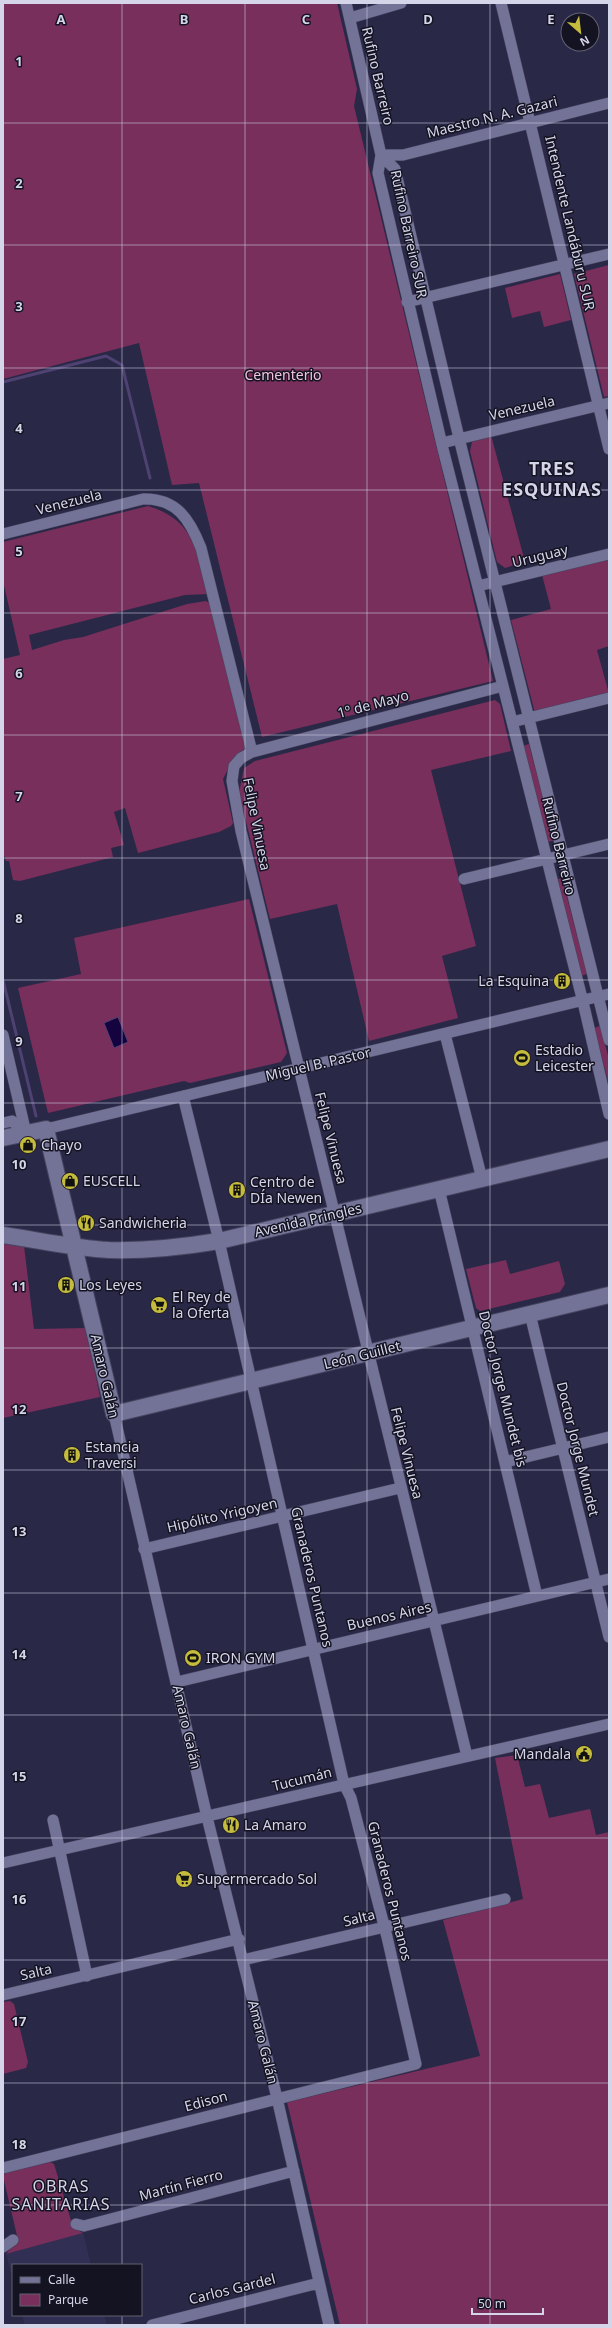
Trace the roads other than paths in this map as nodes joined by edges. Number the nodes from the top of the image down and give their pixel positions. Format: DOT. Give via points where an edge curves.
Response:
graph roads {
  1 [pos="346,3"];
  2 [pos="401,3"];
  3 [pos="501,3"];
  4 [pos="350,18"];
  5 [pos="609,103"];
  6 [pos="531,122"];
  7 [pos="381,156"];
  8 [pos="609,254"];
  9 [pos="565,264"];
  10 [pos="426,298"];
  11 [pos="407,302"];
  12 [pos="609,403"];
  13 [pos="597,406"];
  14 [pos="459,438"];
  15 [pos="442,443"];
  16 [pos="609,449"];
  17 [pos="3,534"];
  18 [pos="609,554"];
  19 [pos="495,583"];
  20 [pos="478,586"];
  21 [pos="503,686"];
  22 [pos="609,698"];
  23 [pos="528,717"];
  24 [pos="512,722"];
  25 [pos="252,752"];
  26 [pos="609,844"];
  27 [pos="563,855"];
  28 [pos="546,859"];
  29 [pos="464,879"];
  30 [pos="604,996"];
  31 [pos="583,1002"];
  32 [pos="445,1034"];
  33 [pos="3,1035"];
  34 [pos="609,1040"];
  35 [pos="298,1069"];
  36 [pos="183,1096"];
  37 [pos="609,1114"];
  38 [pos="3,1123"];
  39 [pos="46,1129"];
  40 [pos="26,1133"];
  41 [pos="3,1138"];
  42 [pos="609,1149"];
  43 [pos="482,1179"];
  44 [pos="439,1189"];
  45 [pos="335,1214"];
  46 [pos="3,1235"];
  47 [pos="219,1241"];
  48 [pos="75,1246"];
  49 [pos="609,1295"];
  50 [pos="530,1314"];
  51 [pos="473,1328"];
  52 [pos="367,1353"];
  53 [pos="251,1381"];
  54 [pos="114,1414"];
  55 [pos="609,1437"];
  56 [pos="563,1448"];
  57 [pos="505,1462"];
  58 [pos="400,1488"];
  59 [pos="282,1516"];
  60 [pos="144,1549"];
  61 [pos="609,1579"];
  62 [pos="596,1582"];
  63 [pos="537,1596"];
  64 [pos="432,1621"];
  65 [pos="609,1637"];
  66 [pos="314,1649"];
  67 [pos="177,1682"];
  68 [pos="609,1724"];
  69 [pos="467,1756"];
  70 [pos="344,1784"];
  71 [pos="207,1818"];
  72 [pos="53,1820"];
  73 [pos="60,1851"];
  74 [pos="3,1863"];
  75 [pos="505,1899"];
  76 [pos="384,1927"];
  77 [pos="239,1939"];
  78 [pos="243,1960"];
  79 [pos="87,1976"];
  80 [pos="3,1995"];
  81 [pos="416,2064"];
  82 [pos="277,2098"];
  83 [pos="3,2168"];
  84 [pos="294,2171"];
  85 [pos="76,2224"];
  86 [pos="13,2240"];
  87 [pos="3,2247"];
  88 [pos="319,2283"];
  89 [pos="152,2325"];
  90 [pos="329,2325"];
  1 -- 4 [label="street, Rufino Barreiro"];
  2 -- 4 [label="street"];
  3 -- 6 [label="street, Intendente Landáburu SUR"];
  4 -- 7 [label="street, Rufino Barreiro"];
  5 -- 6 [label="street, Maestro N. A. Gazari"];
  6 -- 7 [label="street, Maestro N. A. Gazari" via="403,155"];
  6 -- 9 [label="street, Intendente Landáburu SUR"];
  7 -- 10 [label="street, Rufino Barreiro SUR" via="395,168"];
  7 -- 11 [label="street, Rufino Barreiro SUR" via="378,173"];
  8 -- 9 [label="street"];
  9 -- 10 [label="street"];
  9 -- 13 [label="street, Intendente Landáburu SUR"];
  10 -- 11 [label="street"];
  10 -- 14 [label="street, Rufino Barreiro SUR"];
  11 -- 15 [label="street, Rufino Barreiro SUR"];
  12 -- 13 [label="street, Venezuela"];
  13 -- 14 [label="street, Venezuela"];
  13 -- 16 [label="street, Intendente Landáburu SUR"];
  14 -- 15 [label="street, Venezuela"];
  14 -- 19 [label="street, Rufino Barreiro SUR"];
  15 -- 20 [label="street, Rufino Barreiro SUR"];
  17 -- 25 [label="street, Venezuela" via="143,499 158,499 171,505 186,518 201,548 217,604"];
  18 -- 19 [label="street, Uruguay"];
  19 -- 20 [label="street, Uruguay"];
  19 -- 23 [label="street, Rufino Barreiro"];
  20 -- 21 [label="street, Rufino Barreiro"];
  21 -- 24 [label="street, Rufino Barreiro"];
  21 -- 25 [label="street, 1º de Mayo"];
  22 -- 23 [label="street"];
  23 -- 24 [label="street"];
  23 -- 27 [label="street, Rufino Barreiro"];
  24 -- 28 [label="street, Rufino Barreiro"];
  25 -- 35 [label="street, Felipe Vinuesa" via="241,758 234,766 232,781 241,831"];
  26 -- 27 [label="street"];
  27 -- 28 [label="street"];
  27 -- 30 [label="street, Rufino Barreiro"];
  28 -- 29 [label="street"];
  28 -- 31 [label="street, Rufino Barreiro"];
  30 -- 31 [label="street, Miguel B. Pastor"];
  30 -- 34 [label="street, Rufino Barreiro"];
  31 -- 32 [label="street, Miguel B. Pastor"];
  31 -- 37 [label="street, Rufino Barreiro"];
  32 -- 35 [label="street, Miguel B. Pastor"];
  32 -- 43 [label="street"];
  33 -- 40 [label="street"];
  35 -- 36 [label="street, Miguel B. Pastor"];
  35 -- 45 [label="street, Felipe Vinuesa"];
  36 -- 39 [label="street, Miguel B. Pastor"];
  36 -- 47 [label="street, Granaderos Puntanos"];
  38 -- 40 [label="street" via="12,1121"];
  39 -- 40 [label="street, Miguel B. Pastor"];
  39 -- 48 [label="street, Amaro Galán"];
  40 -- 41 [label="street, Miguel B. Pastor"];
  42 -- 43 [label="street, Avenida Pringles"];
  43 -- 44 [label="street, Avenida Pringles"];
  44 -- 45 [label="street, Avenida Pringles"];
  44 -- 51 [label="street, Doctor Jorge Mundet bis"];
  45 -- 47 [label="street, Avenida Pringles"];
  45 -- 52 [label="street, Felipe Vinuesa"];
  46 -- 48 [label="street, Avenida Pringles"];
  47 -- 48 [label="street, Avenida Pringles" via="135,1250"];
  47 -- 53 [label="street, Granaderos Puntanos"];
  48 -- 54 [label="street, Amaro Galán"];
  49 -- 50 [label="street, León Guillet"];
  50 -- 51 [label="street, León Guillet"];
  50 -- 56 [label="street, Doctor Jorge Mundet"];
  51 -- 52 [label="street, León Guillet"];
  51 -- 57 [label="street, Doctor Jorge Mundet bis"];
  52 -- 53 [label="street, León Guillet"];
  52 -- 58 [label="street, Felipe Vinuesa"];
  53 -- 54 [label="street, León Guillet"];
  53 -- 59 [label="street, Granaderos Puntanos"];
  54 -- 60 [label="street, Amaro Galán"];
  55 -- 56 [label="street"];
  56 -- 57 [label="street"];
  56 -- 62 [label="street, Doctor Jorge Mundet"];
  57 -- 63 [label="street, Doctor Jorge Mundet bis"];
  58 -- 59 [label="street, Hipólito Yrigoyen"];
  58 -- 64 [label="street, Felipe Vinuesa"];
  59 -- 60 [label="street, Hipólito Yrigoyen"];
  59 -- 66 [label="street, Granaderos Puntanos"];
  60 -- 67 [label="street, Amaro Galán"];
  61 -- 62 [label="street, Buenos Aires"];
  62 -- 63 [label="street, Buenos Aires"];
  62 -- 65 [label="street, Doctor Jorge Mundet"];
  63 -- 64 [label="street, Buenos Aires"];
  64 -- 66 [label="street, Buenos Aires"];
  64 -- 69 [label="street, Felipe Vinuesa"];
  66 -- 67 [label="street, Buenos Aires"];
  66 -- 70 [label="street, Granaderos Puntanos"];
  67 -- 71 [label="street, Amaro Galán"];
  68 -- 69 [label="street, Tucumán"];
  69 -- 70 [label="street, Tucumán"];
  70 -- 71 [label="street, Tucumán"];
  70 -- 76 [label="street, Granaderos Puntanos" via="351,1798"];
  71 -- 73 [label="street, Tucumán"];
  71 -- 77 [label="street, Amaro Galán"];
  72 -- 73 [label="street"];
  73 -- 74 [label="street, Tucumán"];
  73 -- 79 [label="street"];
  75 -- 76 [label="street, Salta"];
  76 -- 78 [label="street, Salta"];
  76 -- 81 [label="street, Granaderos Puntanos"];
  77 -- 78 [label="street, Amaro Galán"];
  77 -- 79 [label="street, Salta"];
  78 -- 82 [label="street, Amaro Galán"];
  79 -- 80 [label="street, Salta"];
  81 -- 82 [label="street, Edison"];
  82 -- 83 [label="street, Edison"];
  82 -- 84 [label="street, Amaro Galán"];
  84 -- 85 [label="street, Martín Fierro" via="84,2226"];
  84 -- 88 [label="street, Amaro Galán"];
  86 -- 87 [label="street"];
  88 -- 89 [label="street, Carlos Gardel"];
  88 -- 90 [label="street, Amaro Galán"];
}
